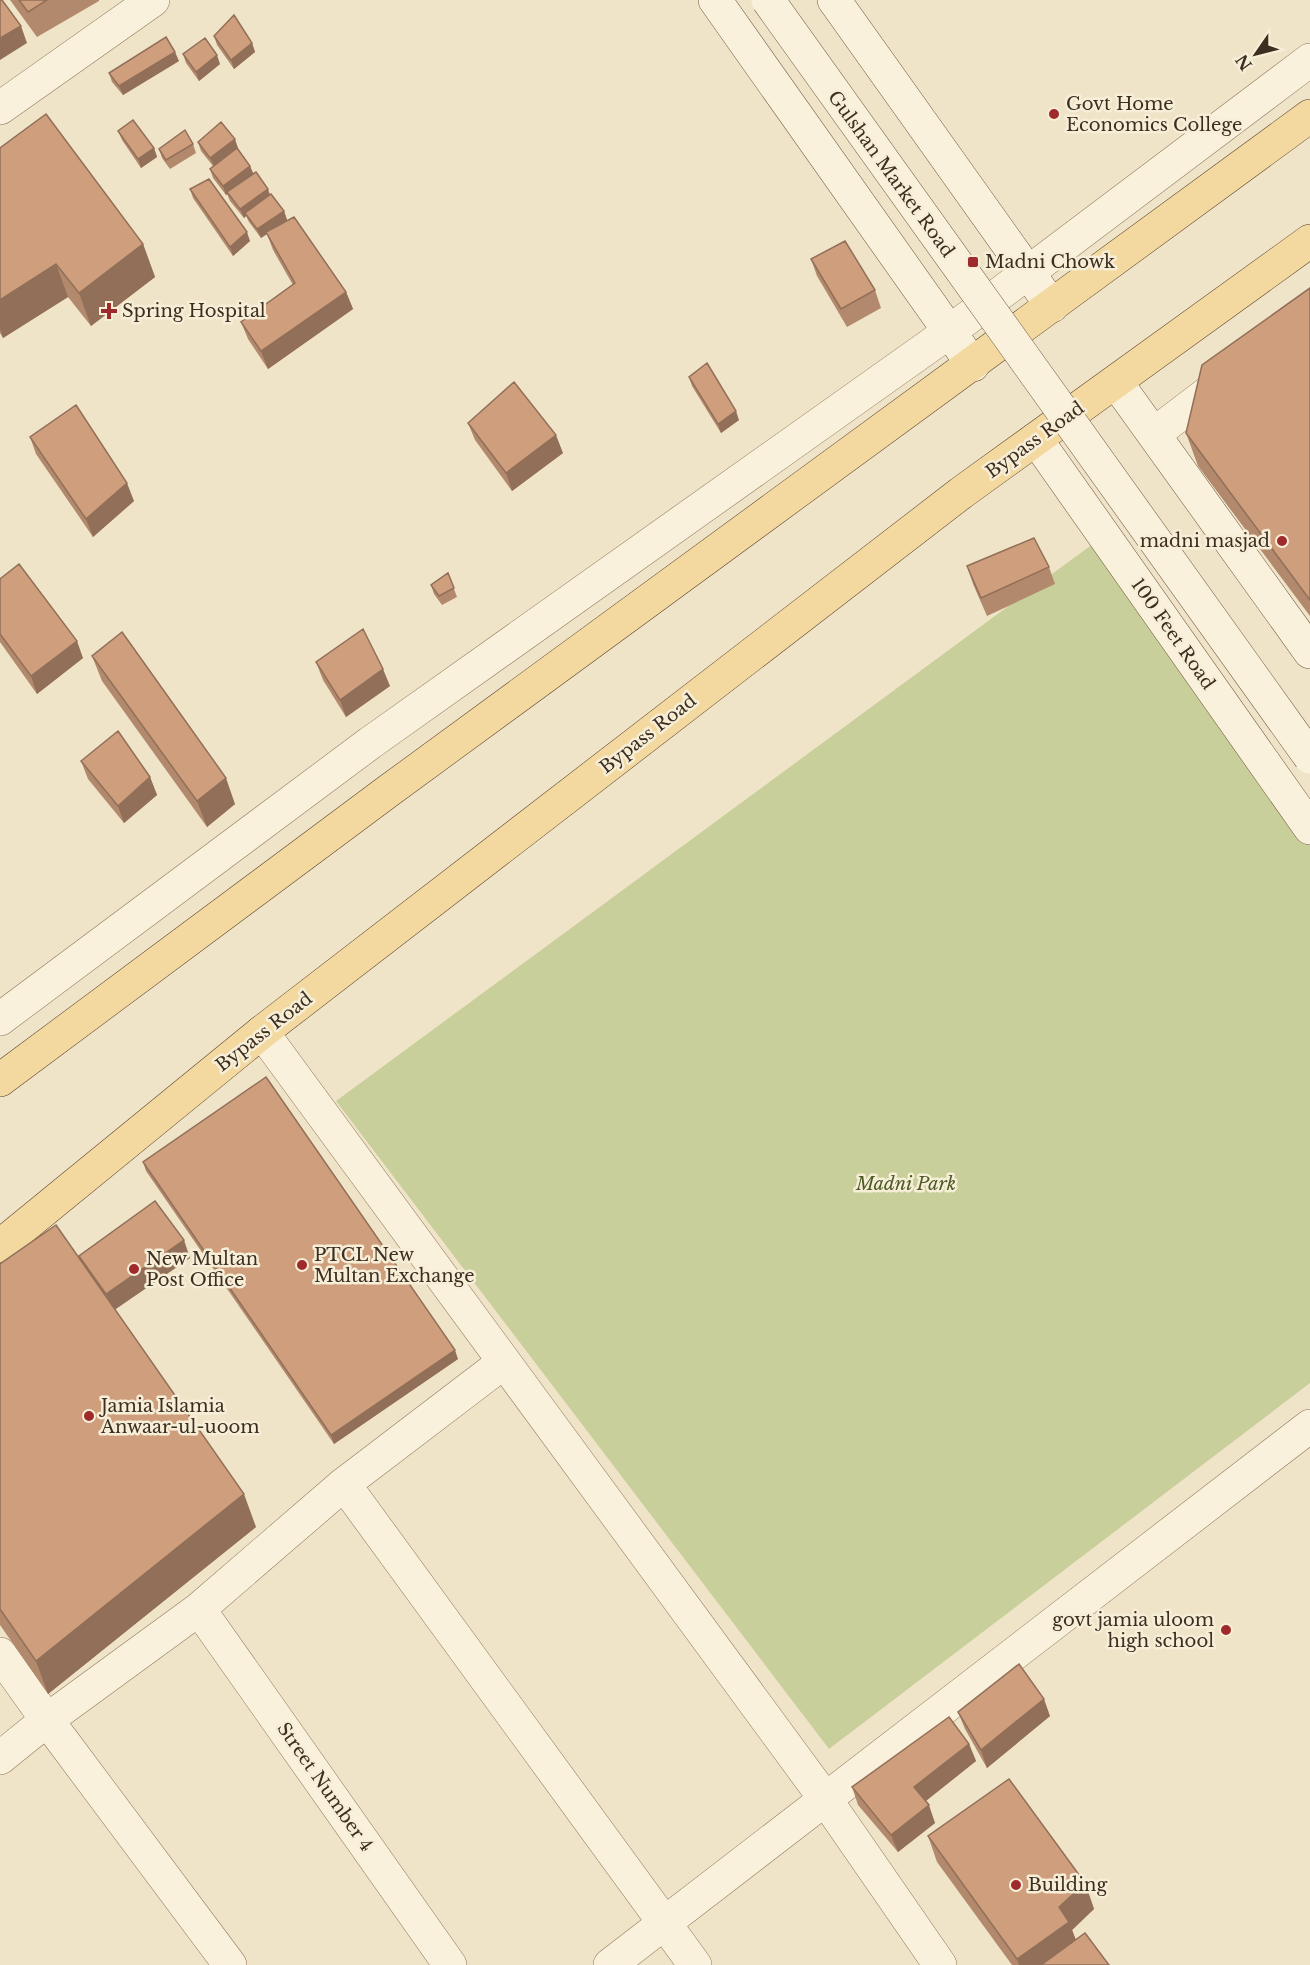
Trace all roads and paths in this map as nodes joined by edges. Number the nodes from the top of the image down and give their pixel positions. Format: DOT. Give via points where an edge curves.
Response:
graph roads {
  1 [pos="715,0"];
  2 [pos="768,0"];
  3 [pos="834,0"];
  4 [pos="140,4"];
  5 [pos="1310,60"];
  6 [pos="0,108"];
  7 [pos="1310,116"];
  8 [pos="1204,140"];
  9 [pos="1227,177"];
  10 [pos="1310,241"];
  11 [pos="1028,271"];
  12 [pos="1052,306"];
  13 [pos="949,332"];
  14 [pos="1255,357"];
  15 [pos="973,365"];
  16 [pos="1116,382"];
  17 [pos="1154,434"];
  18 [pos="1036,439"];
  19 [pos="626,562"];
  20 [pos="650,601"];
  21 [pos="1310,652"];
  22 [pos="1310,757"];
  23 [pos="1310,828"];
  24 [pos="0,1019"];
  25 [pos="262,1032"];
  26 [pos="0,1080"];
  27 [pos="0,1246"];
  28 [pos="504,1362"];
  29 [pos="1310,1426"];
  30 [pos="344,1484"];
  31 [pos="199,1609"];
  32 [pos="0,1654"];
  33 [pos="46,1720"];
  34 [pos="0,1758"];
  35 [pos="826,1800"];
  36 [pos="665,1923"];
  37 [pos="230,1965"];
  38 [pos="450,1965"];
  39 [pos="610,1965"];
  40 [pos="695,1965"];
  41 [pos="940,1965"];
  1 -- 13 [label="street"];
  2 -- 22 [label="street, Gulshan Market Road, bridge"];
  3 -- 11 [label="street"];
  4 -- 6 [label="street"];
  5 -- 8 [label="street"];
  7 -- 9 [label="main road"];
  8 -- 9 [label="street"];
  8 -- 11 [label="street"];
  9 -- 12 [label="main road"];
  10 -- 16 [label="main road, Bypass Road"];
  11 -- 12 [label="street"];
  11 -- 13 [label="street"];
  12 -- 15 [label="main road"];
  13 -- 15 [label="street"];
  13 -- 19 [label="street"];
  14 -- 17 [label="street"];
  15 -- 20 [label="main road"];
  16 -- 17 [label="street"];
  16 -- 18 [label="main road, Bypass Road"];
  17 -- 21 [label="street"];
  18 -- 23 [label="street, 100 Feet Road"];
  18 -- 25 [label="main road, Bypass Road"];
  19 -- 20 [label="street"];
  19 -- 24 [label="street" via="370,743"];
  20 -- 26 [label="main road"];
  25 -- 27 [label="main road, Bypass Road"];
  25 -- 28 [label="street"];
  28 -- 30 [label="street"];
  28 -- 35 [label="street"];
  29 -- 35 [label="street"];
  30 -- 31 [label="street"];
  30 -- 36 [label="street"];
  31 -- 33 [label="street"];
  31 -- 38 [label="street, Street Number 4"];
  32 -- 33 [label="street"];
  33 -- 34 [label="street"];
  33 -- 37 [label="street"];
  35 -- 36 [label="street"];
  35 -- 41 [label="street"];
  36 -- 39 [label="street"];
  36 -- 40 [label="street"];
}
